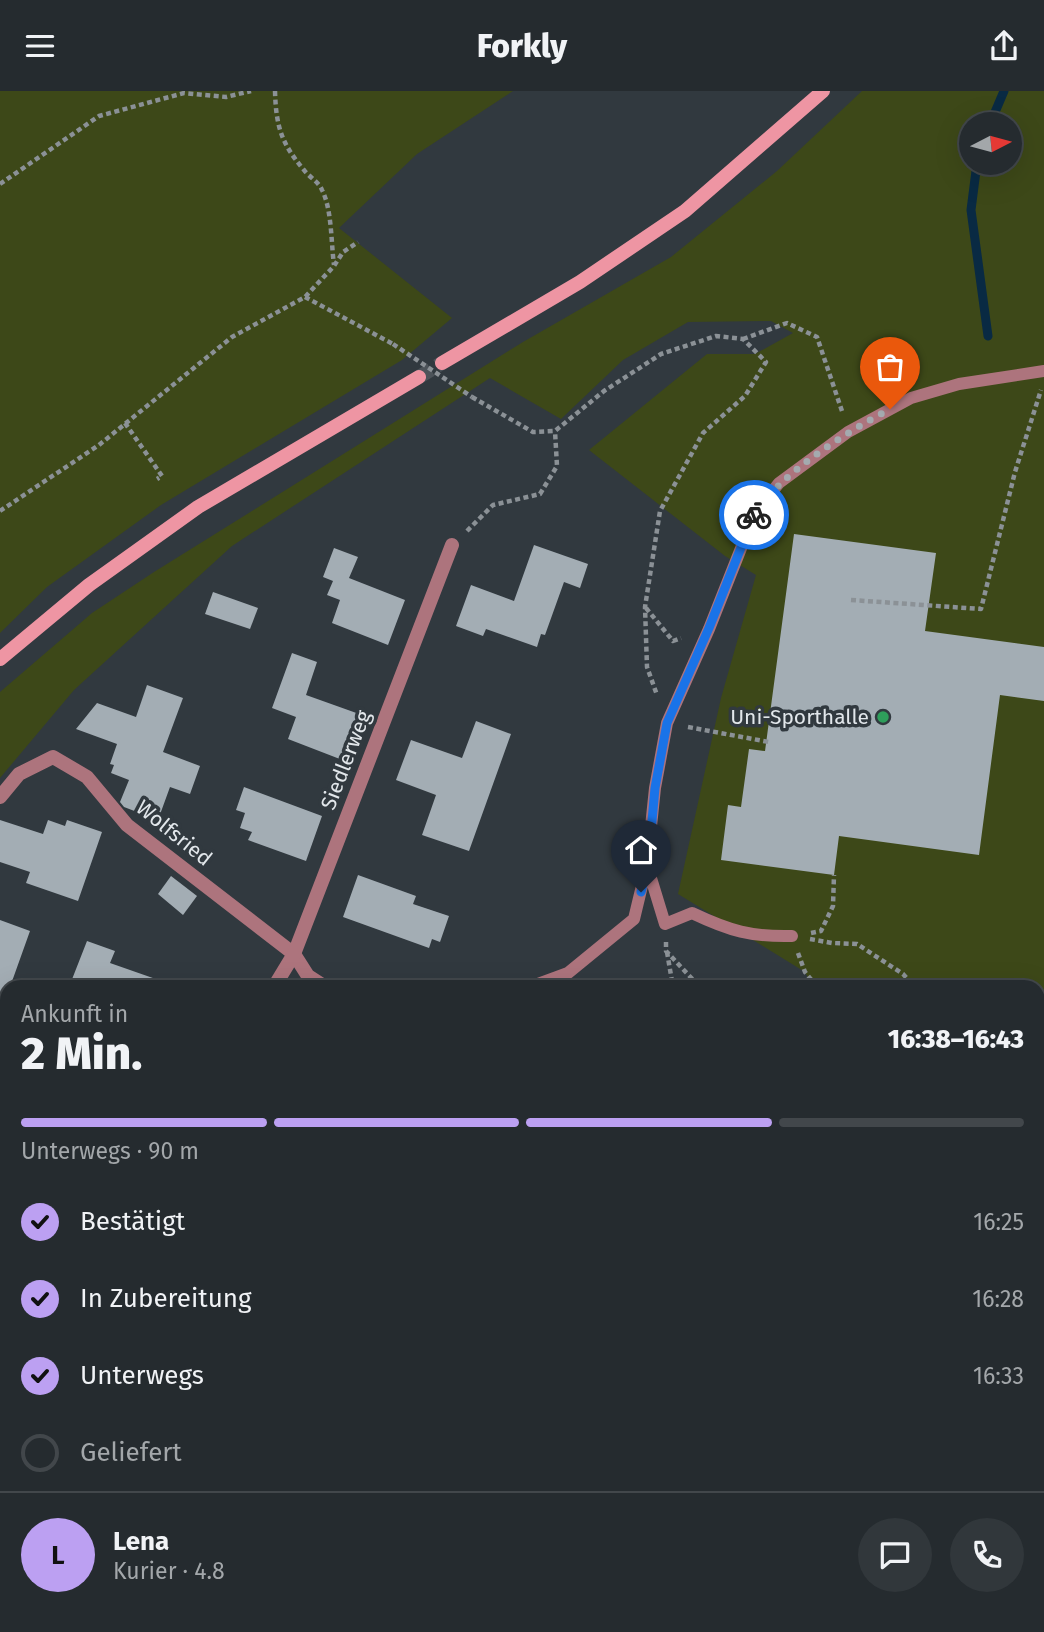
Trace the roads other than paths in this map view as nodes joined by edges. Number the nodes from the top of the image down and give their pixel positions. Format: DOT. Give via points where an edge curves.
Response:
graph roads {
  1 [pos="823,91"];
  2 [pos="442,363"];
  3 [pos="1044,371"];
  4 [pos="419,377"];
  5 [pos="452,545"];
  6 [pos="0,659"];
  7 [pos="0,797"];
  8 [pos="648,865"];
  9 [pos="792,936"];
  10 [pos="294,954"];
  11 [pos="278,980"];
  12 [pos="314,980"];
  13 [pos="549,980"];
  1 -- 2 [label="main road" via="685,211 580,282"];
  3 -- 8 [label="lane" via="959,384 911,398 848,432 779,483 755,513 739,547 667,723"];
  4 -- 6 [label="main road" via="198,507 89,585"];
  5 -- 10 [label="street, Siedlerweg"];
  7 -- 10 [label="street, Wolfsried" via="19,774 53,757 87,777 127,825"];
  8 -- 9 [label="lane" via="665,924 692,913 723,928 760,937"];
  8 -- 13 [label="lane" via="634,919 568,973"];
  10 -- 11 [label="street, Siedlerweg"];
  10 -- 12 [label="street"];
}
